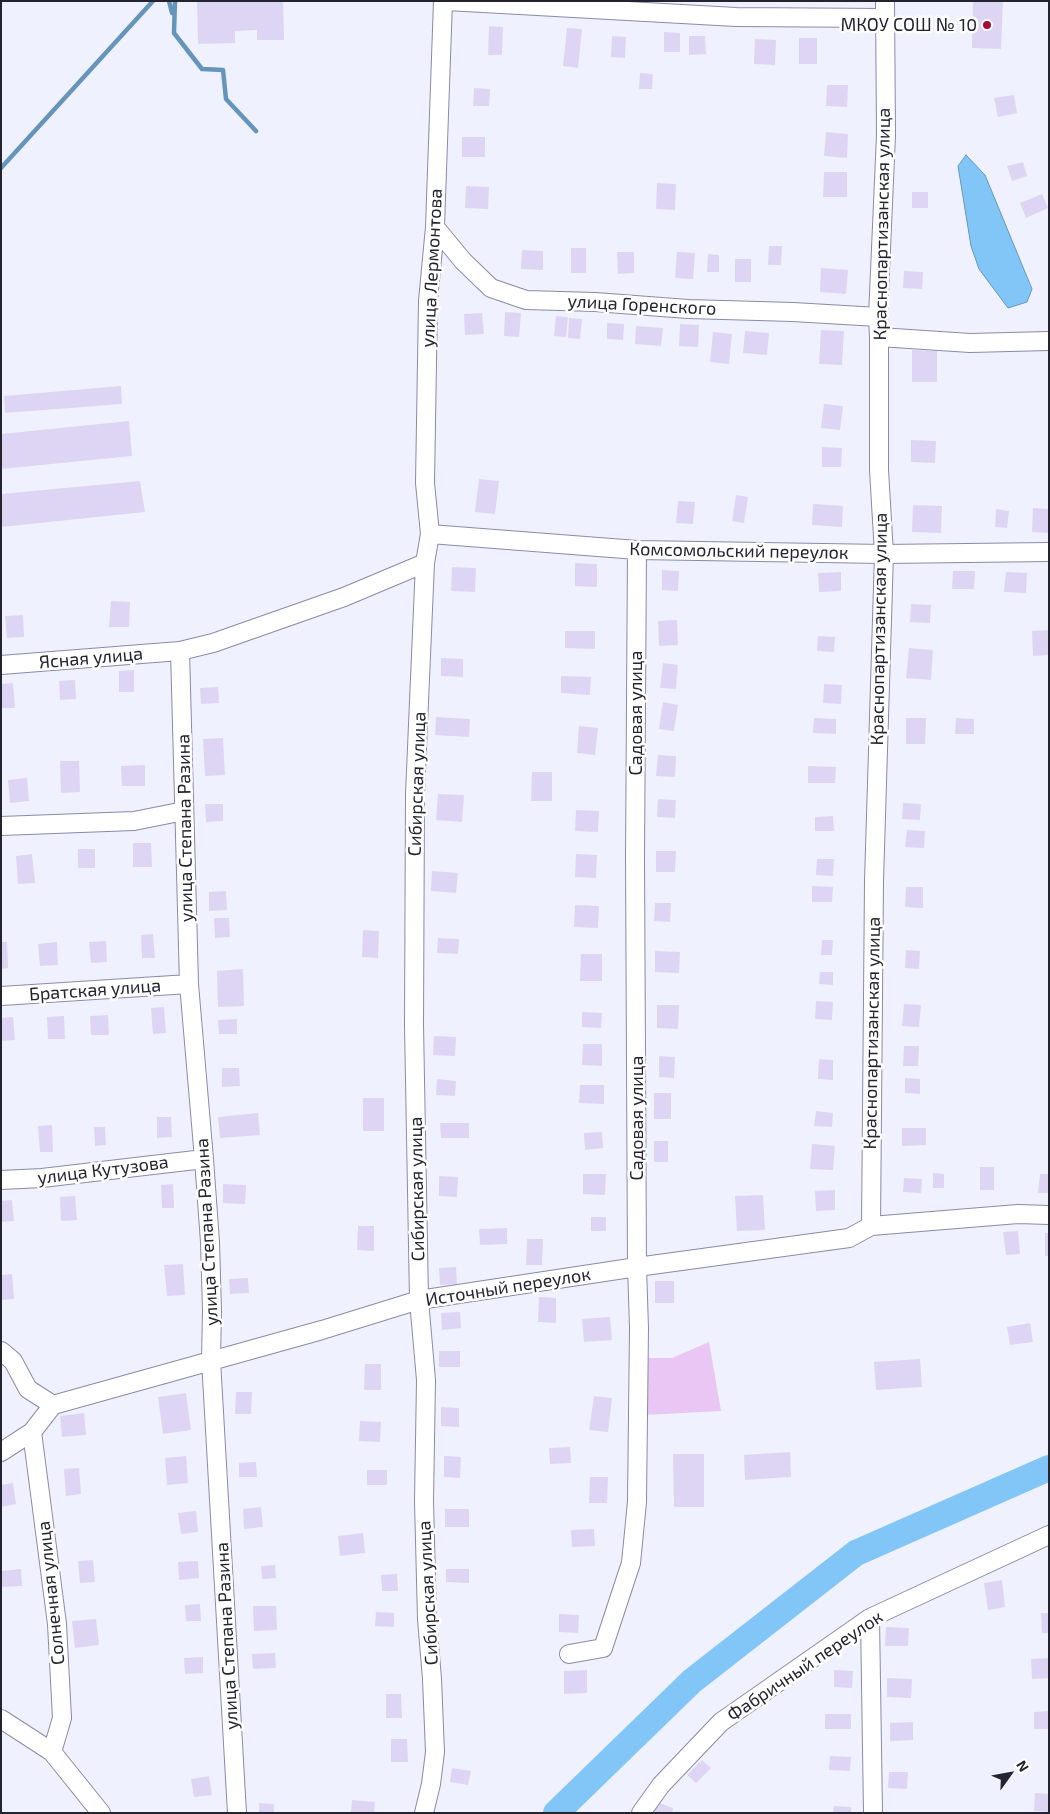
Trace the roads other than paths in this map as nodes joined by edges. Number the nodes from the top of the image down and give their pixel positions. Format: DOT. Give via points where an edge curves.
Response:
graph roads {
  1 [pos="443,1"];
  2 [pos="448,1"];
  3 [pos="884,10"];
  4 [pos="435,227"];
  5 [pos="878,317"];
  6 [pos="879,337"];
  7 [pos="1049,341"];
  8 [pos="430,534"];
  9 [pos="637,550"];
  10 [pos="1049,552"];
  11 [pos="884,554"];
  12 [pos="425,563"];
  13 [pos="180,651"];
  14 [pos="1,665"];
  15 [pos="184,811"];
  16 [pos="1,826"];
  17 [pos="189,984"];
  18 [pos="1,996"];
  19 [pos="204,1159"];
  20 [pos="1,1180"];
  21 [pos="1049,1215"];
  22 [pos="871,1226"];
  23 [pos="637,1267"];
  24 [pos="418,1300"];
  25 [pos="1,1351"];
  26 [pos="212,1360"];
  27 [pos="53,1405"];
  28 [pos="32,1432"];
  29 [pos="1,1452"];
  30 [pos="1049,1535"];
  31 [pos="870,1618"];
  32 [pos="569,1654"];
  33 [pos="1,1719"];
  34 [pos="52,1752"];
  35 [pos="642,1811"];
  36 [pos="101,1813"];
  37 [pos="237,1813"];
  38 [pos="424,1813"];
  39 [pos="873,1813"];
  1 -- 4 [label="street, улица Лермонтова"];
  2 -- 3 [label="street" via="736,16"];
  3 -- 5 [label="street, Краснопартизанская улица" via="886,135"];
  4 -- 5 [label="street, улица Горенского" via="491,288 526,300"];
  4 -- 8 [label="street, улица Лермонтова" via="428,301 425,464"];
  5 -- 6 [label="street, Краснопартизанская улица"];
  6 -- 7 [label="street" via="970,343"];
  6 -- 11 [label="street, Краснопартизанская улица" via="879,470"];
  8 -- 9 [label="street, Комсомольский переулок"];
  8 -- 12 [label="street, улица Лермонтова"];
  9 -- 11 [label="street, Комсомольский переулок"];
  9 -- 23 [label="street, Садовая улица"];
  10 -- 11 [label="street, Комсомольский переулок"];
  11 -- 22 [label="street, Краснопартизанская улица" via="874,881"];
  12 -- 13 [label="street, Ясная улица" via="344,597 213,643"];
  12 -- 24 [label="street, Сибирская улица" via="415,794"];
  13 -- 14 [label="street, Ясная улица"];
  13 -- 15 [label="street, улица Степана Разина"];
  15 -- 16 [label="street" via="134,821"];
  15 -- 17 [label="street, улица Степана Разина"];
  17 -- 18 [label="street, Братская улица"];
  17 -- 19 [label="street, улица Степана Разина"];
  19 -- 20 [label="street, улица Кутузова"];
  19 -- 26 [label="street, улица Степана Разина"];
  21 -- 22 [label="street, Источный переулок" via="1018,1214"];
  22 -- 23 [label="street, Источный переулок" via="849,1238"];
  23 -- 24 [label="street, Источный переулок"];
  23 -- 32 [label="street, Садовая улица" via="640,1328 637,1502 632,1563 602,1648"];
  24 -- 26 [label="street, Источный переулок"];
  24 -- 38 [label="street, Сибирская улица" via="426,1380 424,1501 435,1752"];
  25 -- 27 [label="street" via="13,1361 28,1389"];
  26 -- 27 [label="street, Источный переулок"];
  26 -- 37 [label="street, улица Степана Разина"];
  27 -- 28 [label="street"];
  28 -- 29 [label="street"];
  28 -- 34 [label="street, Солнечная улица" via="57,1624 62,1718"];
  30 -- 31 [label="street, Фабричный переулок"];
  31 -- 35 [label="street, Фабричный переулок" via="721,1722 661,1785"];
  31 -- 39 [label="street"];
  33 -- 34 [label="street"];
  34 -- 36 [label="street"];
}
